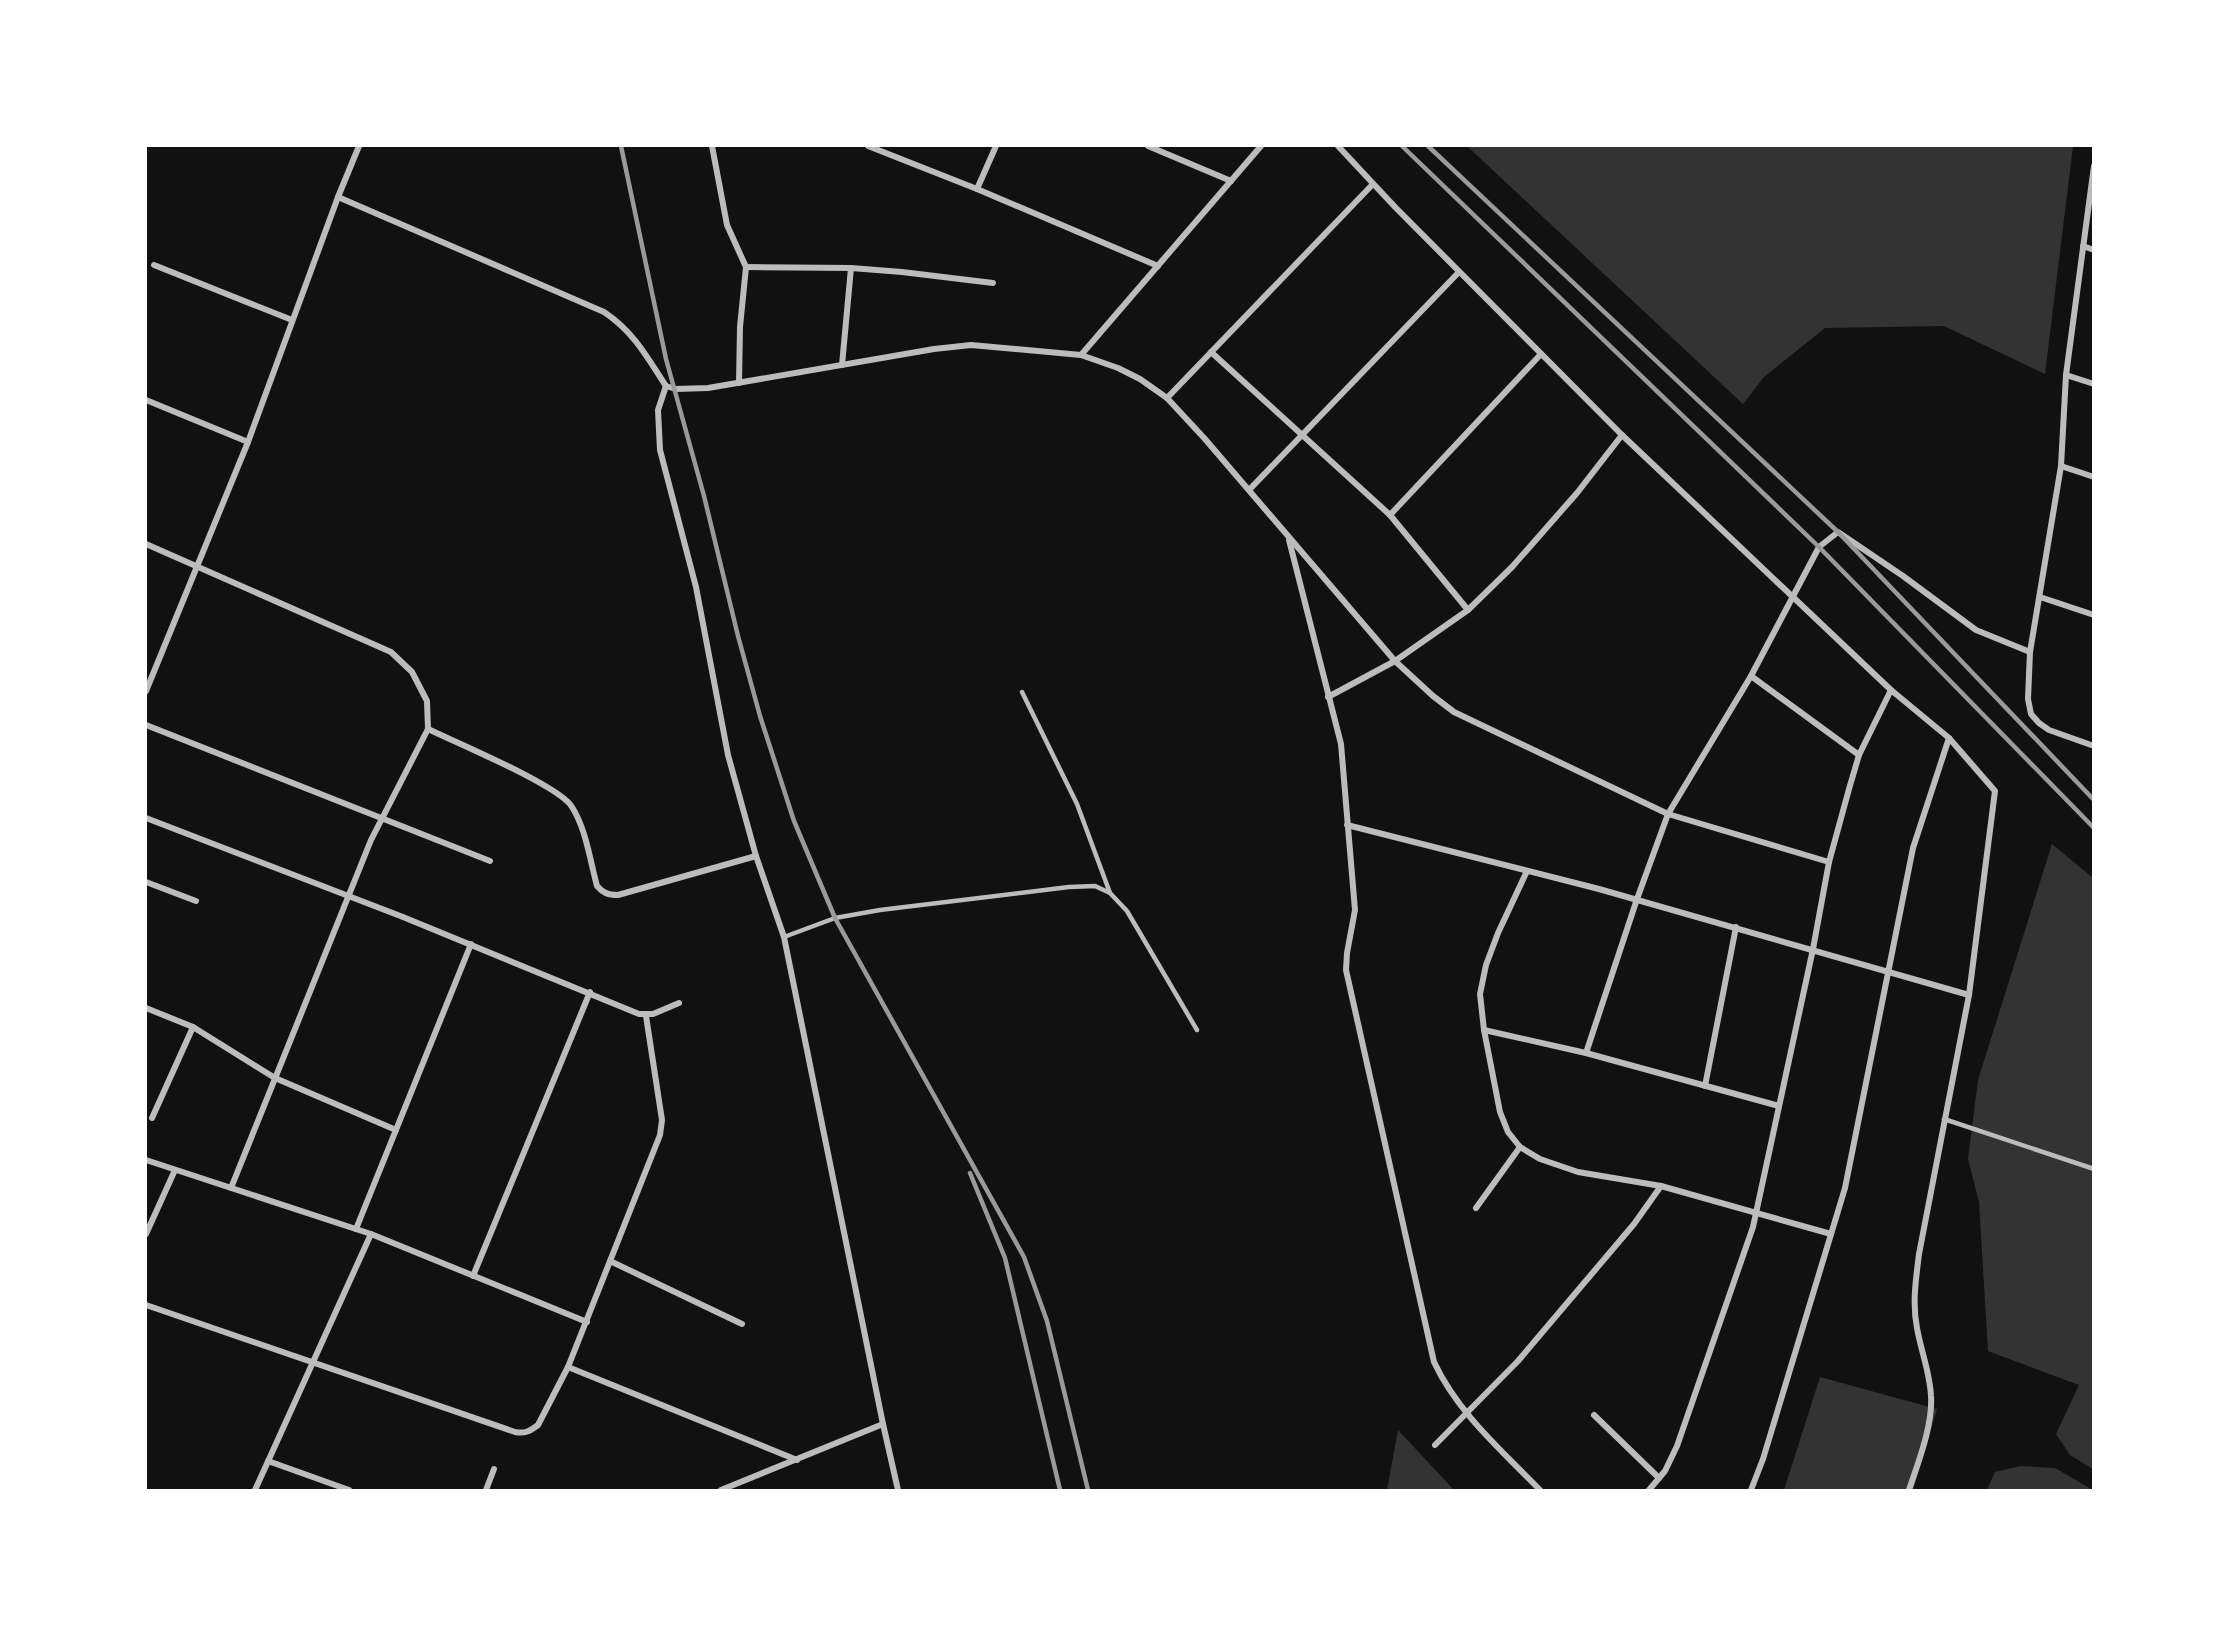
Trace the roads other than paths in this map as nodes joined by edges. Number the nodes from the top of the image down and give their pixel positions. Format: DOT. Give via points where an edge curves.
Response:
graph roads {
  1 [pos="359,146"];
  2 [pos="712,146"];
  3 [pos="868,146"];
  4 [pos="996,146"];
  5 [pos="1148,146"];
  6 [pos="1262,146"];
  7 [pos="1338,146"];
  8 [pos="2094,166"];
  9 [pos="1231,181"];
  10 [pos="1373,183"];
  11 [pos="977,189"];
  12 [pos="338,197"];
  13 [pos="2083,246"];
  14 [pos="2094,250"];
  15 [pos="154,264"];
  16 [pos="1158,266"];
  17 [pos="746,267"];
  18 [pos="851,268"];
  19 [pos="1459,272"];
  20 [pos="993,284"];
  21 [pos="292,320"];
  22 [pos="1211,352"];
  23 [pos="1541,354"];
  24 [pos="1081,355"];
  25 [pos="842,365"];
  26 [pos="2066,375"];
  27 [pos="740,383"];
  28 [pos="2094,384"];
  29 [pos="666,386"];
  30 [pos="1167,398"];
  31 [pos="146,400"];
  32 [pos="1300,435"];
  33 [pos="1622,435"];
  34 [pos="248,442"];
  35 [pos="2061,466"];
  36 [pos="2094,477"];
  37 [pos="1249,490"];
  38 [pos="1390,515"];
  39 [pos="1288,536"];
  40 [pos="146,544"];
  41 [pos="197,566"];
  42 [pos="1792,596"];
  43 [pos="2040,597"];
  44 [pos="1468,610"];
  45 [pos="2094,615"];
  46 [pos="2030,652"];
  47 [pos="1395,661"];
  48 [pos="1751,676"];
  49 [pos="146,689"];
  50 [pos="1891,690"];
  51 [pos="1022,692"];
  52 [pos="1328,697"];
  53 [pos="146,724"];
  54 [pos="428,729"];
  55 [pos="1949,738"];
  56 [pos="2094,746"];
  57 [pos="1859,755"];
  58 [pos="1668,814"];
  59 [pos="146,818"];
  60 [pos="383,819"];
  61 [pos="1347,825"];
  62 [pos="756,856"];
  63 [pos="490,861"];
  64 [pos="1829,862"];
  65 [pos="1527,871"];
  66 [pos="146,882"];
  67 [pos="1110,893"];
  68 [pos="349,897"];
  69 [pos="1637,899"];
  70 [pos="196,901"];
  71 [pos="1736,927"];
  72 [pos="784,938"];
  73 [pos="471,944"];
  74 [pos="1813,949"];
  75 [pos="1889,971"];
  76 [pos="590,992"];
  77 [pos="1969,995"];
  78 [pos="679,1004"];
  79 [pos="146,1008"];
  80 [pos="646,1016"];
  81 [pos="193,1027"];
  82 [pos="1197,1030"];
  83 [pos="1484,1030"];
  84 [pos="1586,1053"];
  85 [pos="275,1078"];
  86 [pos="1705,1086"];
  87 [pos="1779,1106"];
  88 [pos="152,1118"];
  89 [pos="1944,1119"];
  90 [pos="396,1130"];
  91 [pos="1520,1147"];
  92 [pos="146,1160"];
  93 [pos="2094,1169"];
  94 [pos="175,1170"];
  95 [pos="1661,1186"];
  96 [pos="231,1188"];
  97 [pos="1476,1208"];
  98 [pos="1756,1213"];
  99 [pos="356,1229"];
  100 [pos="146,1234"];
  101 [pos="371,1234"];
  102 [pos="1831,1234"];
  103 [pos="610,1261"];
  104 [pos="473,1276"];
  105 [pos="146,1305"];
  106 [pos="587,1322"];
  107 [pos="742,1324"];
  108 [pos="313,1361"];
  109 [pos="568,1367"];
  110 [pos="1466,1414"];
  111 [pos="1594,1415"];
  112 [pos="883,1424"];
  113 [pos="1436,1445"];
  114 [pos="796,1460"];
  115 [pos="268,1461"];
  116 [pos="494,1468"];
  117 [pos="1659,1478"];
  118 [pos="255,1491"];
  119 [pos="348,1491"];
  120 [pos="486,1491"];
  121 [pos="721,1491"];
  122 [pos="898,1491"];
  123 [pos="1540,1491"];
  124 [pos="1649,1491"];
  125 [pos="1751,1491"];
  126 [pos="1909,1491"];
  1 -- 12 [label="street"];
  2 -- 17 [label="street" via="727,225"];
  3 -- 11 [label="street"];
  4 -- 11 [label="street"];
  5 -- 9 [label="street"];
  6 -- 9 [label="street"];
  7 -- 10 [label="street"];
  8 -- 13 [label="street"];
  9 -- 16 [label="street"];
  10 -- 19 [label="street"];
  10 -- 22 [label="street"];
  11 -- 16 [label="street"];
  12 -- 21 [label="street"];
  12 -- 29 [label="street" via="604,312 633,336"];
  13 -- 14 [label="street"];
  13 -- 26 [label="street"];
  15 -- 21 [label="street"];
  16 -- 24 [label="street"];
  17 -- 18 [label="street"];
  17 -- 27 [label="street"];
  18 -- 20 [label="street"];
  18 -- 25 [label="street"];
  19 -- 23 [label="street"];
  19 -- 32 [label="street"];
  21 -- 34 [label="street"];
  22 -- 30 [label="street"];
  22 -- 32 [label="street"];
  23 -- 33 [label="street"];
  23 -- 38 [label="street"];
  24 -- 25 [label="street" via="971,345"];
  24 -- 30 [label="street" via="1140,379"];
  25 -- 27 [label="street"];
  26 -- 28 [label="street"];
  26 -- 35 [label="street"];
  27 -- 29 [label="street" via="708,388"];
  29 -- 62 [label="street" via="658,410 660,450 696,587 728,755"];
  30 -- 37 [label="street"];
  31 -- 34 [label="street"];
  32 -- 37 [label="street"];
  32 -- 38 [label="street"];
  33 -- 42 [label="street"];
  33 -- 44 [label="street" via="1578,493"];
  34 -- 41 [label="street"];
  35 -- 36 [label="street"];
  35 -- 43 [label="street"];
  37 -- 39 [label="street"];
  38 -- 44 [label="street"];
  39 -- 47 [label="street"];
  39 -- 52 [label="street"];
  40 -- 41 [label="street"];
  41 -- 49 [label="street"];
  41 -- 54 [label="street" via="391,652 412,672 427,701"];
  42 -- 46 [label="street" via="1819,547 1838,532 1976,630"];
  42 -- 48 [label="street"];
  42 -- 50 [label="street"];
  43 -- 45 [label="street"];
  43 -- 46 [label="street"];
  44 -- 47 [label="street"];
  46 -- 56 [label="street" via="2031,714 2049,730"];
  47 -- 52 [label="street"];
  47 -- 58 [label="street" via="1454,712"];
  48 -- 57 [label="street"];
  48 -- 58 [label="street"];
  50 -- 55 [label="street"];
  50 -- 57 [label="street"];
  51 -- 67 [label="lane" via="1077,804"];
  52 -- 61 [label="street" via="1341,744"];
  53 -- 60 [label="street"];
  54 -- 60 [label="street"];
  54 -- 62 [label="street" via="551,788 572,805 597,885 603,892 618,895"];
  55 -- 75 [label="street" via="1913,848"];
  55 -- 77 [label="street" via="1995,791"];
  57 -- 64 [label="street"];
  58 -- 64 [label="street"];
  58 -- 69 [label="street"];
  59 -- 68 [label="street"];
  60 -- 63 [label="street"];
  60 -- 68 [label="street"];
  61 -- 65 [label="street"];
  61 -- 110 [label="street" via="1355,910 1346,970 1434,1362"];
  62 -- 72 [label="street"];
  64 -- 74 [label="street"];
  65 -- 69 [label="street"];
  65 -- 83 [label="street" via="1486,965 1480,994"];
  66 -- 70 [label="street"];
  67 -- 72 [label="lane" via="1095,886 1069,886 880,910 835,918"];
  67 -- 82 [label="lane" via="1127,911"];
  68 -- 73 [label="street"];
  68 -- 85 [label="street"];
  69 -- 71 [label="street"];
  69 -- 84 [label="street"];
  71 -- 74 [label="street"];
  71 -- 86 [label="street"];
  72 -- 112 [label="street"];
  73 -- 76 [label="street"];
  73 -- 90 [label="street"];
  74 -- 75 [label="street"];
  74 -- 87 [label="street"];
  75 -- 77 [label="street"];
  75 -- 102 [label="street" via="1845,1188"];
  76 -- 80 [label="street"];
  76 -- 104 [label="street"];
  77 -- 89 [label="street"];
  78 -- 80 [label="street"];
  79 -- 81 [label="street"];
  80 -- 103 [label="street" via="662,1120 655,1149"];
  81 -- 85 [label="street"];
  81 -- 88 [label="street"];
  83 -- 84 [label="street"];
  83 -- 91 [label="street" via="1500,1112"];
  84 -- 86 [label="street"];
  85 -- 90 [label="street"];
  85 -- 96 [label="street"];
  86 -- 87 [label="street"];
  87 -- 98 [label="street"];
  89 -- 93 [label="lane"];
  89 -- 126 [label="street" via="1914,1297 1932,1398"];
  90 -- 99 [label="street"];
  91 -- 95 [label="street" via="1540,1159 1578,1172"];
  91 -- 97 [label="street"];
  92 -- 94 [label="street"];
  94 -- 96 [label="street"];
  94 -- 100 [label="street"];
  95 -- 98 [label="street"];
  95 -- 110 [label="street" via="1634,1224 1518,1361"];
  96 -- 99 [label="street"];
  98 -- 102 [label="street"];
  98 -- 117 [label="street" via="1677,1446"];
  99 -- 101 [label="street"];
  101 -- 104 [label="street"];
  101 -- 108 [label="street"];
  102 -- 125 [label="street"];
  103 -- 106 [label="street"];
  103 -- 107 [label="street"];
  104 -- 106 [label="street"];
  105 -- 108 [label="street"];
  106 -- 109 [label="street"];
  108 -- 109 [label="street" via="524,1433 538,1425"];
  108 -- 115 [label="street"];
  109 -- 114 [label="street"];
  110 -- 113 [label="street"];
  110 -- 123 [label="street"];
  111 -- 117 [label="street"];
  112 -- 114 [label="street"];
  112 -- 122 [label="street"];
  114 -- 121 [label="street"];
  115 -- 118 [label="street"];
  115 -- 119 [label="street"];
  116 -- 120 [label="street"];
  117 -- 124 [label="street"];
}
